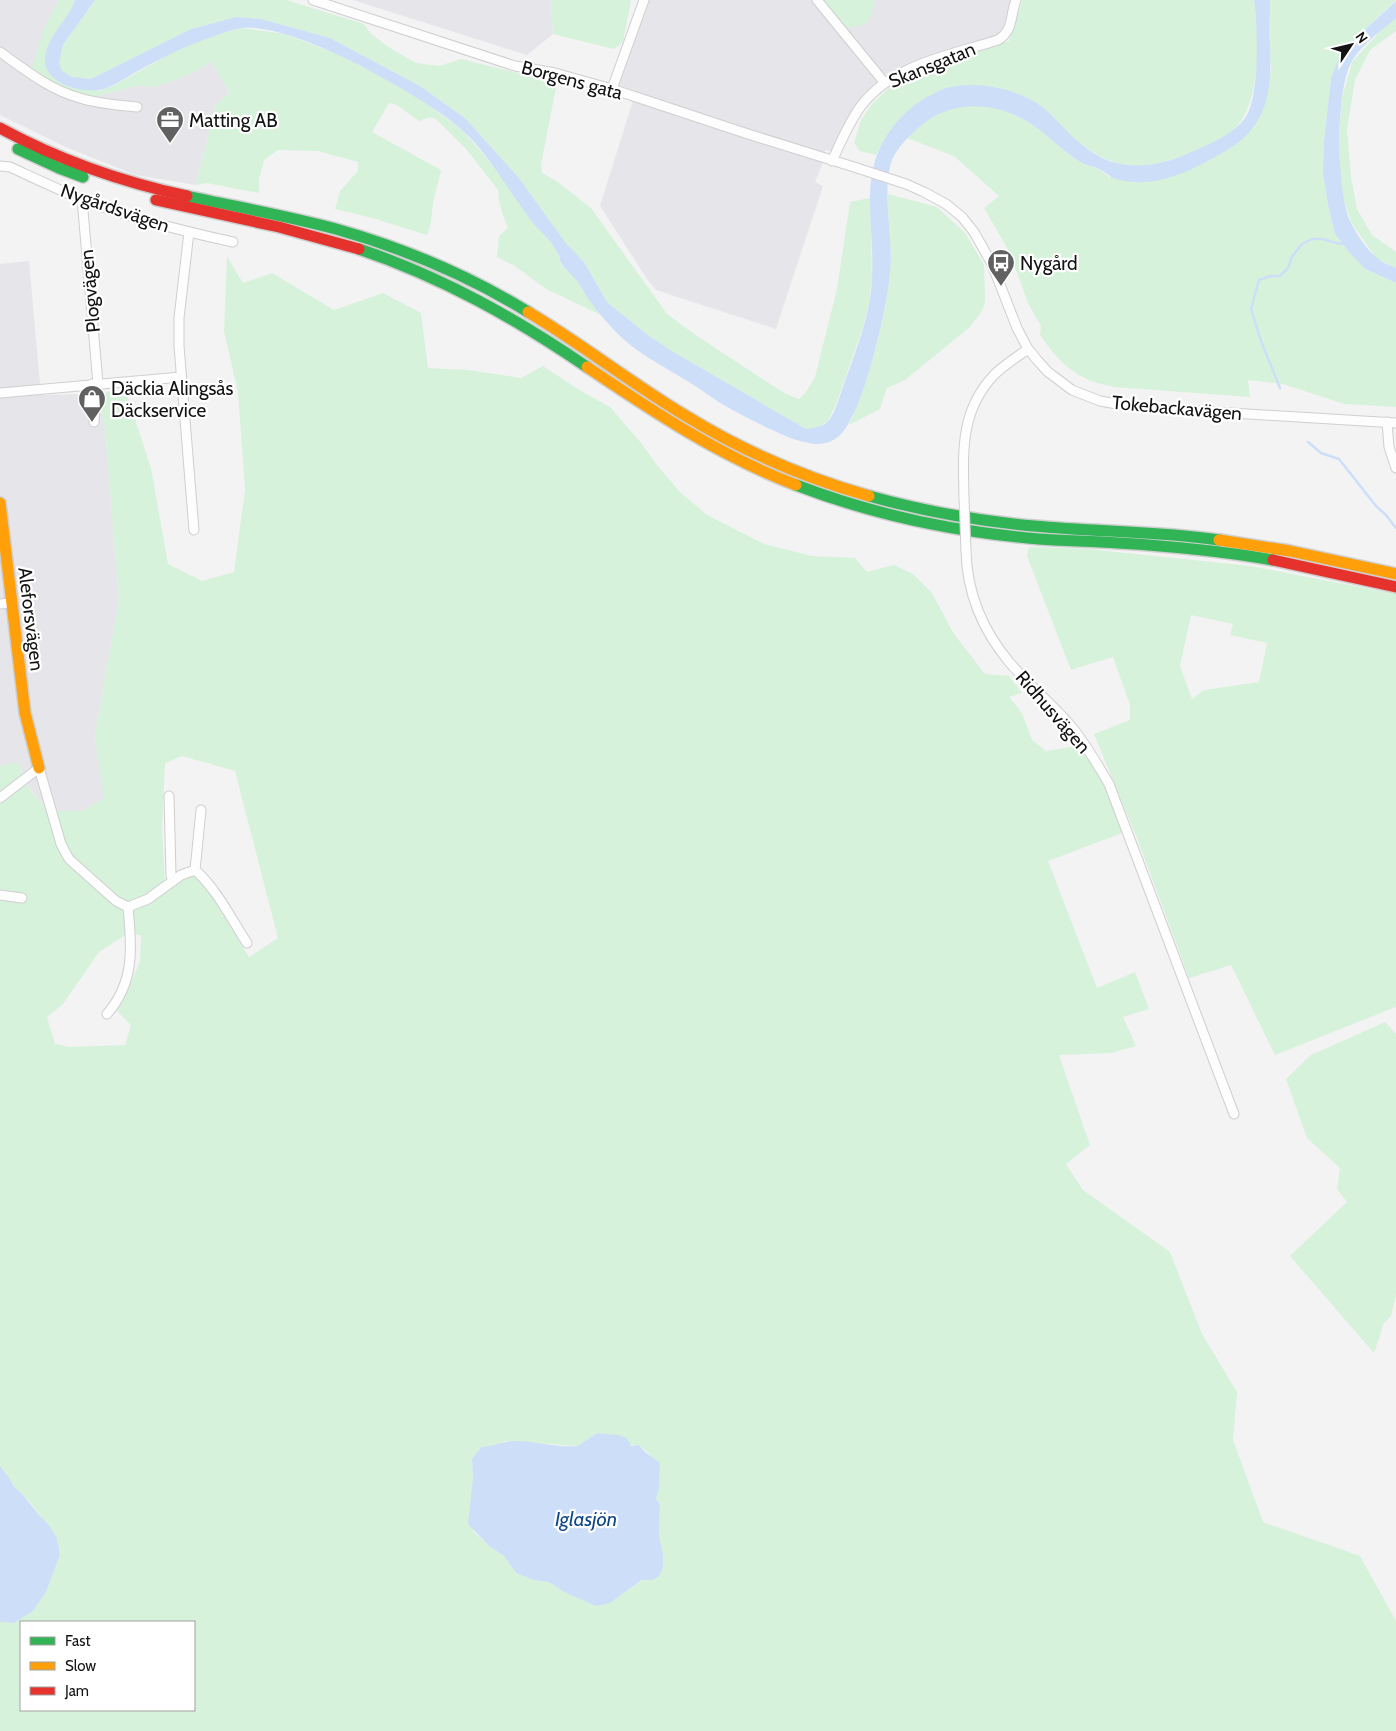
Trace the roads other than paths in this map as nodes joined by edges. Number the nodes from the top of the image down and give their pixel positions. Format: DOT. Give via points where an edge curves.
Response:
graph roads {
  1 [pos="313,0"];
  2 [pos="644,0"];
  3 [pos="817,0"];
  4 [pos="1016,0"];
  5 [pos="0,52"];
  6 [pos="884,82"];
  7 [pos="612,89"];
  8 [pos="137,107"];
  9 [pos="0,128"];
  10 [pos="0,141"];
  11 [pos="832,160"];
  12 [pos="0,166"];
  13 [pos="82,199"];
  14 [pos="189,232"];
  15 [pos="233,242"];
  16 [pos="1028,349"];
  17 [pos="181,377"];
  18 [pos="95,384"];
  19 [pos="0,393"];
  20 [pos="94,422"];
  21 [pos="1391,422"];
  22 [pos="1396,468"];
  23 [pos="0,503"];
  24 [pos="194,530"];
  25 [pos="1396,574"];
  26 [pos="1396,587"];
  27 [pos="6,603"];
  28 [pos="39,768"];
  29 [pos="169,796"];
  30 [pos="0,798"];
  31 [pos="201,810"];
  32 [pos="194,870"];
  33 [pos="173,881"];
  34 [pos="0,895"];
  35 [pos="22,898"];
  36 [pos="128,906"];
  37 [pos="247,943"];
  38 [pos="107,1014"];
  39 [pos="1234,1114"];
  1 -- 7 [label="street, Borgens gata" via="515,66"];
  2 -- 7 [label="street"];
  3 -- 6 [label="street"];
  4 -- 6 [label="street, Skansgatan" via="1010,28 998,40 948,54"];
  5 -- 8 [label="street" via="58,90 79,98"];
  6 -- 11 [label="street, Skansgatan" via="858,110"];
  7 -- 11 [label="street, Borgens gata"];
  9 -- 25 [label="main road" via="66,159 115,177 339,230 458,274 520,306 702,426 763,458 840,488 910,507 1004,523 1179,535 1256,544"];
  10 -- 26 [label="main road" via="109,187 340,242 390,259 505,313 662,417 713,446 754,467 837,500 928,524 1025,538 1215,551 1294,564"];
  11 -- 16 [label="street, Tokebackavägen" via="906,184 946,204 962,217 992,264"];
  12 -- 13 [label="street, Nygårdsvägen" via="10,167"];
  13 -- 14 [label="street, Nygårdsvägen"];
  13 -- 18 [label="street, Plogvägen"];
  14 -- 15 [label="street, Nygårdsvägen"];
  14 -- 17 [label="street" via="179,318"];
  16 -- 21 [label="street, Tokebackavägen" via="1048,372 1072,390 1112,404 1134,408"];
  16 -- 39 [label="street, Ridhusvägen, bridge" via="996,373 975,402 967,421 963,452 970,586 986,628 1010,664 1070,726 1109,784"];
  17 -- 18 [label="street"];
  17 -- 24 [label="street"];
  18 -- 19 [label="street"];
  18 -- 20 [label="street, Plogvägen"];
  21 -- 22 [label="street" via="1390,447"];
  23 -- 27 [label="main road, Aleforsvägen"];
  27 -- 28 [label="main road, Aleforsvägen" via="25,713"];
  28 -- 30 [label="street"];
  28 -- 36 [label="street, Aleforsvägen" via="61,844 69,859 116,901"];
  29 -- 33 [label="street"];
  31 -- 32 [label="street"];
  32 -- 33 [label="street"];
  32 -- 37 [label="street" via="222,904"];
  33 -- 36 [label="street" via="148,899"];
  34 -- 35 [label="street"];
  36 -- 38 [label="street" via="130,967 122,993"];
}
